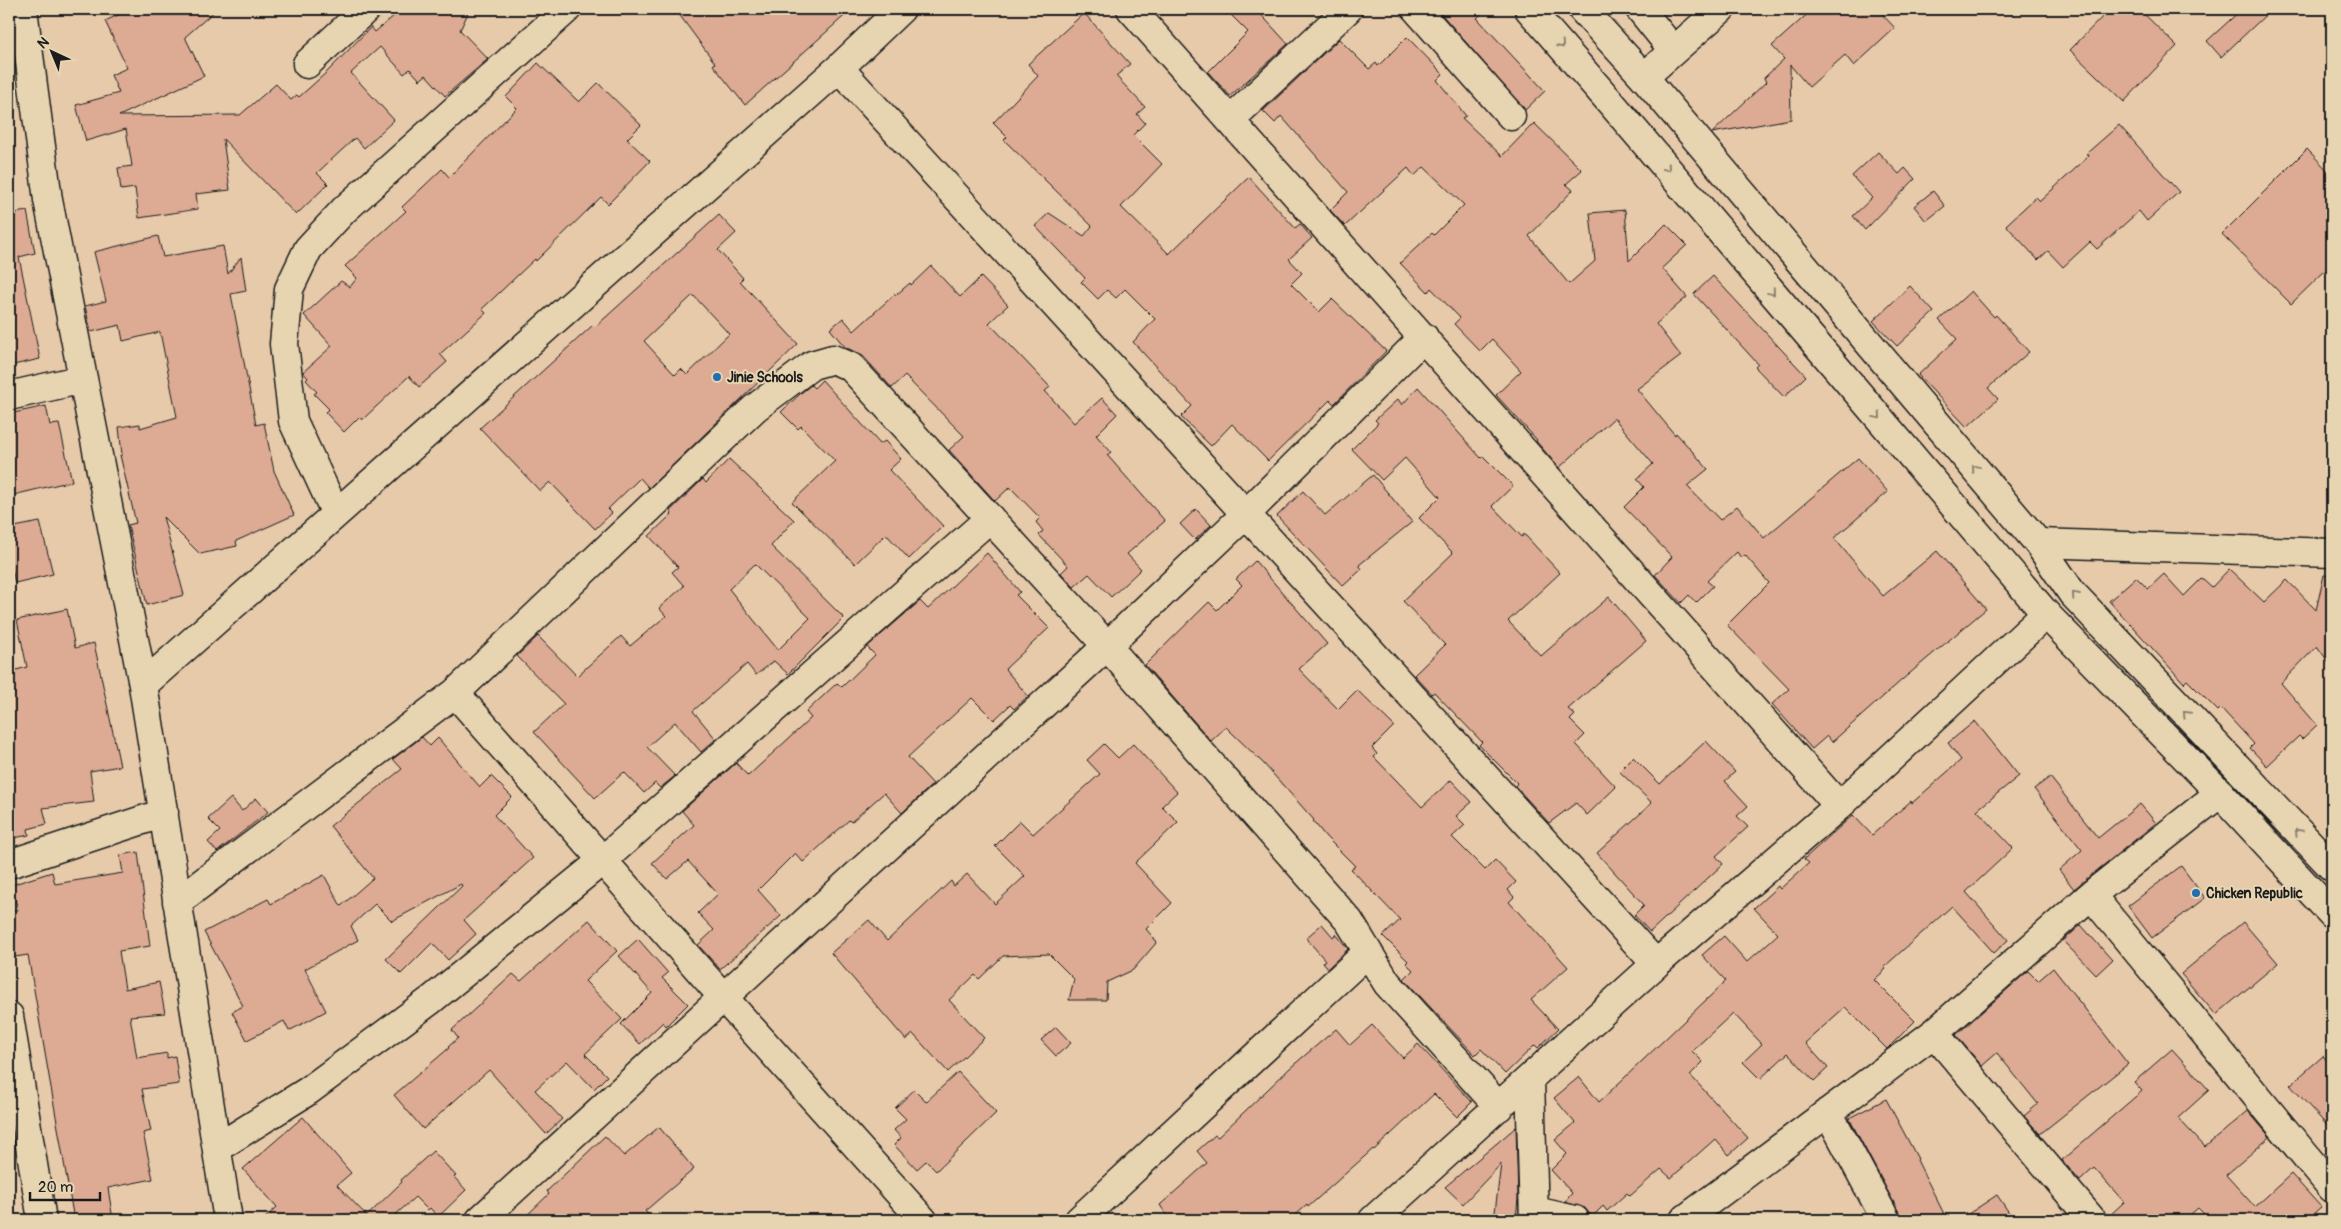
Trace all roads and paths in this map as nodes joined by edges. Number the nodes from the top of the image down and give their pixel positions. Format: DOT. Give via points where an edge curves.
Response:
graph roads {
  1 [pos="366,9"];
  2 [pos="567,9"];
  3 [pos="901,9"];
  4 [pos="1131,9"];
  5 [pos="1348,9"];
  6 [pos="1416,9"];
  7 [pos="1528,9"];
  8 [pos="1582,9"];
  9 [pos="1640,9"];
  10 [pos="1721,9"];
  11 [pos="29,13"];
  12 [pos="1673,50"];
  13 [pos="307,64"];
  14 [pos="839,68"];
  15 [pos="1644,77"];
  16 [pos="1511,116"];
  17 [pos="1230,120"];
  18 [pos="1776,233"];
  19 [pos="1746,261"];
  20 [pos="1424,337"];
  21 [pos="83,379"];
  22 [pos="9,396"];
  23 [pos="1247,513"];
  24 [pos="336,514"];
  25 [pos="990,518"];
  26 [pos="2038,543"];
  27 [pos="2332,553"];
  28 [pos="2046,614"];
  29 [pos="1107,646"];
  30 [pos="143,685"];
  31 [pos="456,693"];
  32 [pos="2220,793"];
  33 [pos="1839,806"];
  34 [pos="164,813"];
  35 [pos="603,860"];
  36 [pos="9,864"];
  37 [pos="2332,867"];
  38 [pos="2091,895"];
  39 [pos="177,902"];
  40 [pos="2332,914"];
  41 [pos="1367,953"];
  42 [pos="1656,964"];
  43 [pos="723,998"];
  44 [pos="9,1016"];
  45 [pos="1934,1033"];
  46 [pos="1530,1079"];
  47 [pos="1499,1107"];
  48 [pos="1828,1112"];
  49 [pos="217,1148"];
  50 [pos="2332,1188"];
  51 [pos="1534,1216"];
  52 [pos="1691,1218"];
  53 [pos="42,1220"];
  54 [pos="228,1220"];
  55 [pos="480,1220"];
  56 [pos="923,1220"];
  57 [pos="1079,1220"];
  58 [pos="1373,1220"];
  59 [pos="1575,1220"];
  60 [pos="1886,1220"];
  61 [pos="2092,1220"];
  1 -- 13 [label="street"];
  2 -- 24 [label="street" via="344,210 308,249 289,289 284,344 293,421"];
  3 -- 14 [label="street"];
  4 -- 17 [label="street"];
  5 -- 17 [label="street"];
  6 -- 16 [label="street"];
  7 -- 19 [label="street, one-way"];
  8 -- 15 [label="street"];
  9 -- 12 [label="street"];
  10 -- 12 [label="street"];
  11 -- 21 [label="street" via="48,200"];
  12 -- 15 [label="street"];
  14 -- 23 [label="street"];
  14 -- 24 [label="street"];
  15 -- 18 [label="street"];
  17 -- 20 [label="street"];
  18 -- 19 [label="street"];
  26 -- 18 [label="street, one-way"];
  19 -- 28 [label="street, one-way"];
  20 -- 23 [label="street"];
  20 -- 33 [label="street"];
  21 -- 22 [label="street"];
  21 -- 30 [label="street"];
  23 -- 29 [label="street"];
  23 -- 42 [label="street"];
  24 -- 30 [label="street"];
  25 -- 29 [label="street"];
  25 -- 31 [label="street" via="852,367 833,359 826,361 812,366 755,408"];
  25 -- 35 [label="street"];
  26 -- 27 [label="street"];
  37 -- 26 [label="street, one-way" via="2072,593"];
  28 -- 32 [label="street"];
  28 -- 33 [label="street"];
  29 -- 41 [label="street" via="1349,921"];
  29 -- 43 [label="street"];
  30 -- 34 [label="street"];
  31 -- 35 [label="street"];
  31 -- 39 [label="street"];
  32 -- 38 [label="street"];
  32 -- 40 [label="street"];
  33 -- 42 [label="street"];
  34 -- 36 [label="street"];
  34 -- 39 [label="street"];
  35 -- 43 [label="street"];
  35 -- 49 [label="street" via="430,1000 323,1080"];
  38 -- 45 [label="street"];
  38 -- 50 [label="street"];
  39 -- 49 [label="street"];
  41 -- 47 [label="street" via="1387,983"];
  41 -- 57 [label="street"];
  42 -- 46 [label="street"];
  43 -- 55 [label="street"];
  43 -- 56 [label="street"];
  44 -- 53 [label="street"];
  45 -- 48 [label="street"];
  45 -- 61 [label="street"];
  46 -- 47 [label="street"];
  46 -- 51 [label="street"];
  47 -- 58 [label="street"];
  48 -- 52 [label="street"];
  48 -- 60 [label="street"];
  49 -- 54 [label="street"];
  51 -- 59 [label="street"];
}
